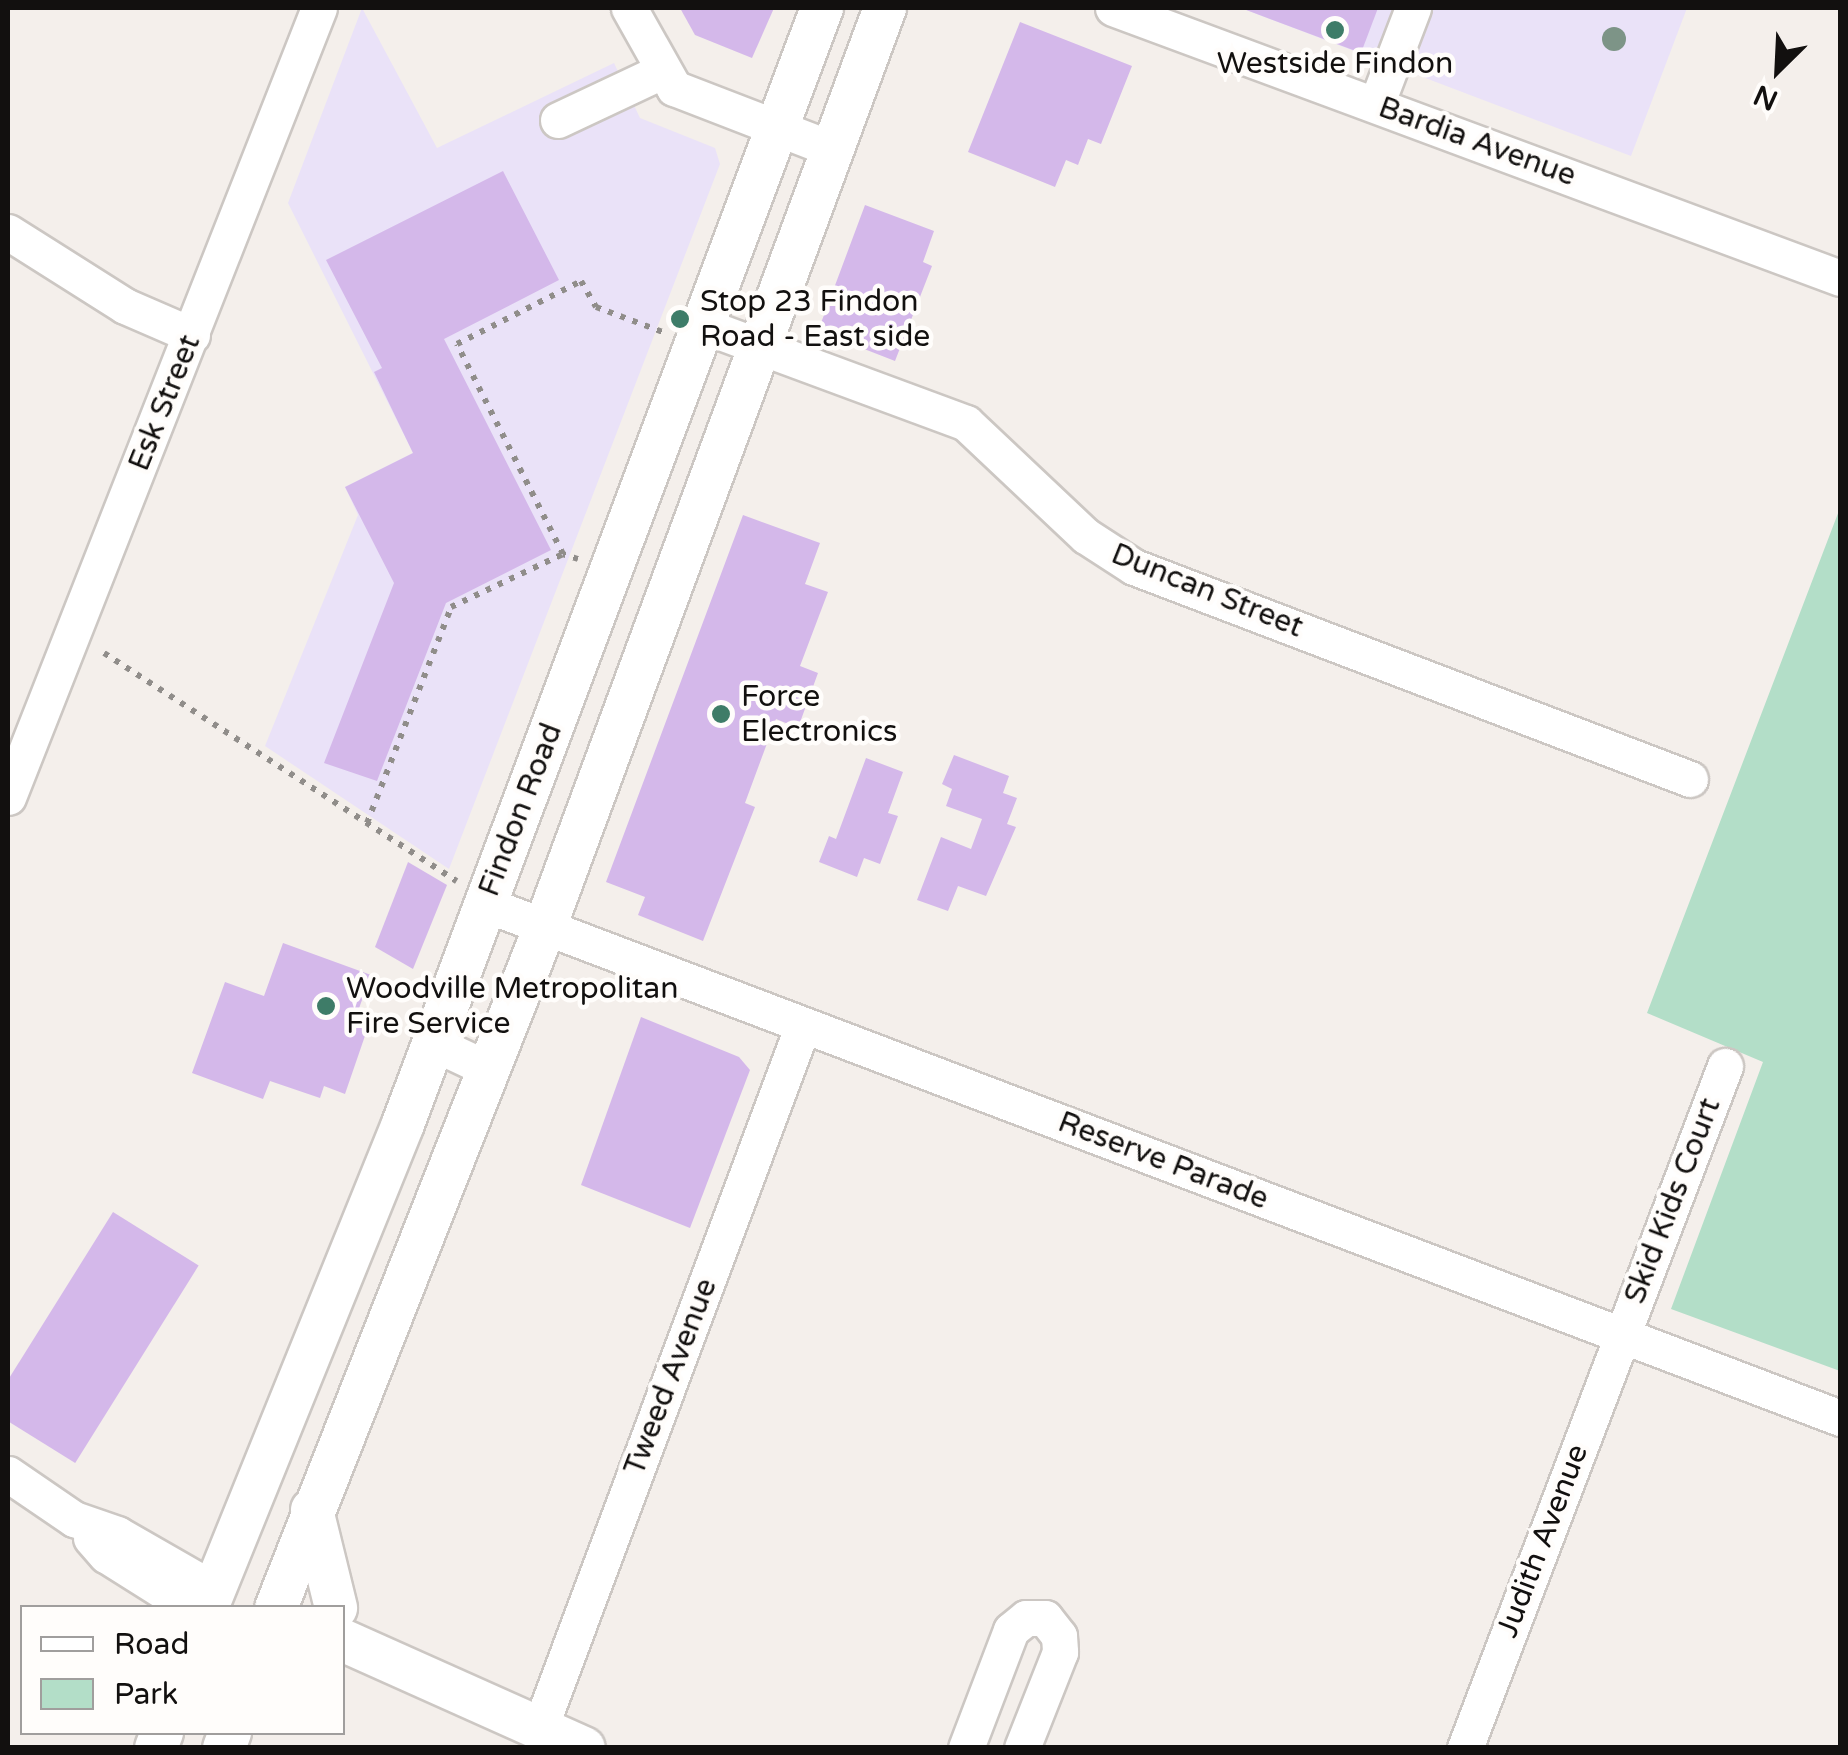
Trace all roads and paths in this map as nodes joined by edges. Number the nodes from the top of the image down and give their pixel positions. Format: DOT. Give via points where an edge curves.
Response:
graph roads {
  1 [pos="320,8"];
  2 [pos="628,8"];
  3 [pos="822,8"];
  4 [pos="885,8"];
  5 [pos="1114,8"];
  6 [pos="1412,8"];
  7 [pos="662,71"];
  8 [pos="1376,105"];
  9 [pos="558,120"];
  10 [pos="778,129"];
  11 [pos="832,149"];
  12 [pos="8,232"];
  13 [pos="1840,278"];
  14 [pos="687,330"];
  15 [pos="192,335"];
  16 [pos="758,345"];
  17 [pos="104,653"];
  18 [pos="1690,780"];
  19 [pos="8,797"];
  20 [pos="367,822"];
  21 [pos="474,894"];
  22 [pos="545,926"];
  23 [pos="803,1024"];
  24 [pos="433,1043"];
  25 [pos="1724,1066"];
  26 [pos="488,1069"];
  27 [pos="1622,1335"];
  28 [pos="1840,1418"];
  29 [pos="8,1474"];
  30 [pos="312,1509"];
  31 [pos="203,1601"];
  32 [pos="237,1605"];
  33 [pos="277,1605"];
  34 [pos="335,1605"];
  35 [pos="345,1623"];
  36 [pos="345,1645"];
  37 [pos="360,1668"];
  38 [pos="539,1730"];
  39 [pos="584,1748"];
  40 [pos="966,1748"];
  41 [pos="1022,1748"];
  42 [pos="1464,1748"];
  1 -- 15 [label="street, Esk Street"];
  2 -- 7 [label="street"];
  3 -- 10 [label="main road, Findon Road"];
  4 -- 11 [label="main road, Findon Road"];
  5 -- 8 [label="street, Bardia Avenue"];
  6 -- 8 [label="street"];
  7 -- 9 [label="street"];
  7 -- 10 [label="street" via="674,88"];
  8 -- 13 [label="street, Bardia Avenue"];
  10 -- 11 [label="street"];
  10 -- 14 [label="main road, Findon Road"];
  11 -- 16 [label="main road, Findon Road"];
  12 -- 15 [label="street" via="125,306"];
  14 -- 16 [label="street, Duncan Street"];
  14 -- 20 [label="path" via="596,307 581,281 457,344 563,554 450,607"];
  14 -- 21 [label="main road, Findon Road"];
  15 -- 19 [label="street, Esk Street"];
  16 -- 18 [label="street, Duncan Street" via="966,423 1086,536 1134,567"];
  16 -- 22 [label="main road, Findon Road"];
  17 -- 20 [label="path"];
  20 -- 21 [label="path"];
  21 -- 22 [label="street, Reserve Parade"];
  21 -- 24 [label="main road, Findon Road"];
  22 -- 23 [label="street, Reserve Parade"];
  22 -- 26 [label="main road, Findon Road"];
  23 -- 27 [label="street, Reserve Parade"];
  23 -- 38 [label="street, Tweed Avenue"];
  24 -- 26 [label="street"];
  24 -- 31 [label="main road, Findon Road"];
  25 -- 27 [label="street, Skid Kids Court"];
  26 -- 30 [label="main road, Findon Road"];
  27 -- 28 [label="street, Reserve Parade"];
  27 -- 42 [label="street, Judith Avenue"];
  29 -- 31 [label="street" via="74,1519 117,1534"];
  30 -- 33 [label="main road, Findon Road"];
  30 -- 34 [label="main road"];
  31 -- 32 [label="main road"];
  35 -- 37 [label="main road"];
  36 -- 37 [label="main road"];
  37 -- 38 [label="main road"];
  38 -- 39 [label="main road"];
  40 -- 41 [label="street" via="1012,1630 1026,1618 1045,1618 1059,1636 1060,1652"];
}
